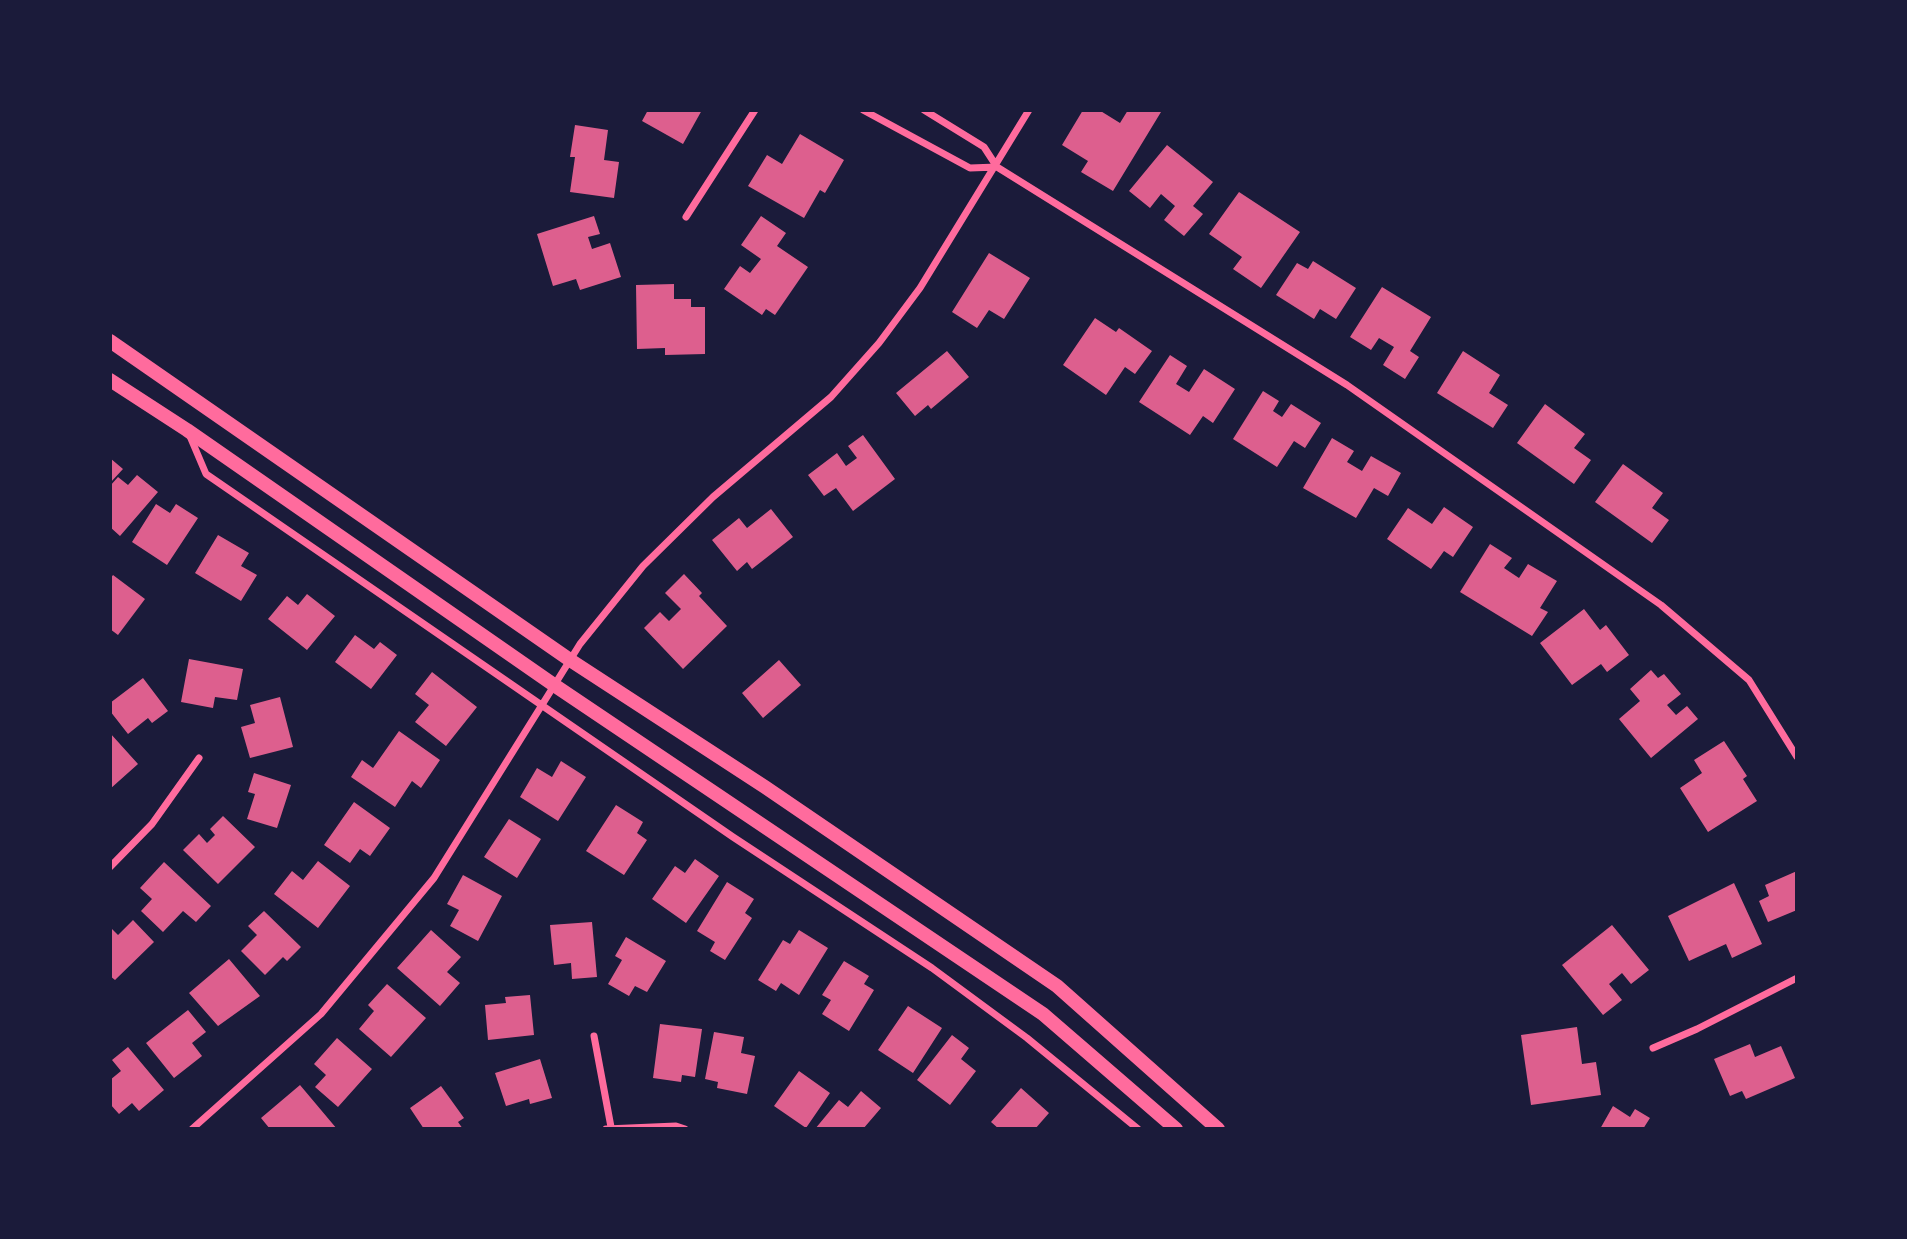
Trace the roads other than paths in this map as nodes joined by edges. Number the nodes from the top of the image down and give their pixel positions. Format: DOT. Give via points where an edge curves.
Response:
graph roads {
  1 [pos="755,110"];
  2 [pos="863,110"];
  3 [pos="924,110"];
  4 [pos="1029,110"];
  5 [pos="997,167"];
  6 [pos="686,218"];
  7 [pos="110,341"];
  8 [pos="110,380"];
  9 [pos="187,430"];
  10 [pos="570,660"];
  11 [pos="554,685"];
  12 [pos="543,704"];
  13 [pos="1797,757"];
  14 [pos="199,758"];
  15 [pos="110,867"];
  16 [pos="1797,978"];
  17 [pos="594,1036"];
  18 [pos="1653,1048"];
  19 [pos="609,1128"];
  20 [pos="191,1129"];
  21 [pos="685,1129"];
  22 [pos="1138,1129"];
  23 [pos="1176,1129"];
  24 [pos="1218,1129"];
  1 -- 6 [label="street"];
  2 -- 5 [label="street" via="970,167"];
  3 -- 5 [label="street" via="984,147"];
  4 -- 5 [label="street"];
  5 -- 10 [label="street" via="879,343 831,397 713,497 643,566"];
  5 -- 13 [label="street" via="1347,385 1661,606 1749,680"];
  7 -- 10 [label="main road"];
  8 -- 9 [label="main road"];
  9 -- 11 [label="main road"];
  9 -- 12 [label="street" via="206,474"];
  10 -- 11 [label="street"];
  10 -- 24 [label="main road" via="1057,986"];
  11 -- 12 [label="street"];
  11 -- 23 [label="main road" via="1042,1014"];
  12 -- 20 [label="street" via="433,878 321,1014"];
  12 -- 22 [label="street" via="932,968"];
  14 -- 15 [label="street" via="152,824"];
  16 -- 18 [label="street"];
  17 -- 19 [label="street"];
  19 -- 21 [label="street"];
}
